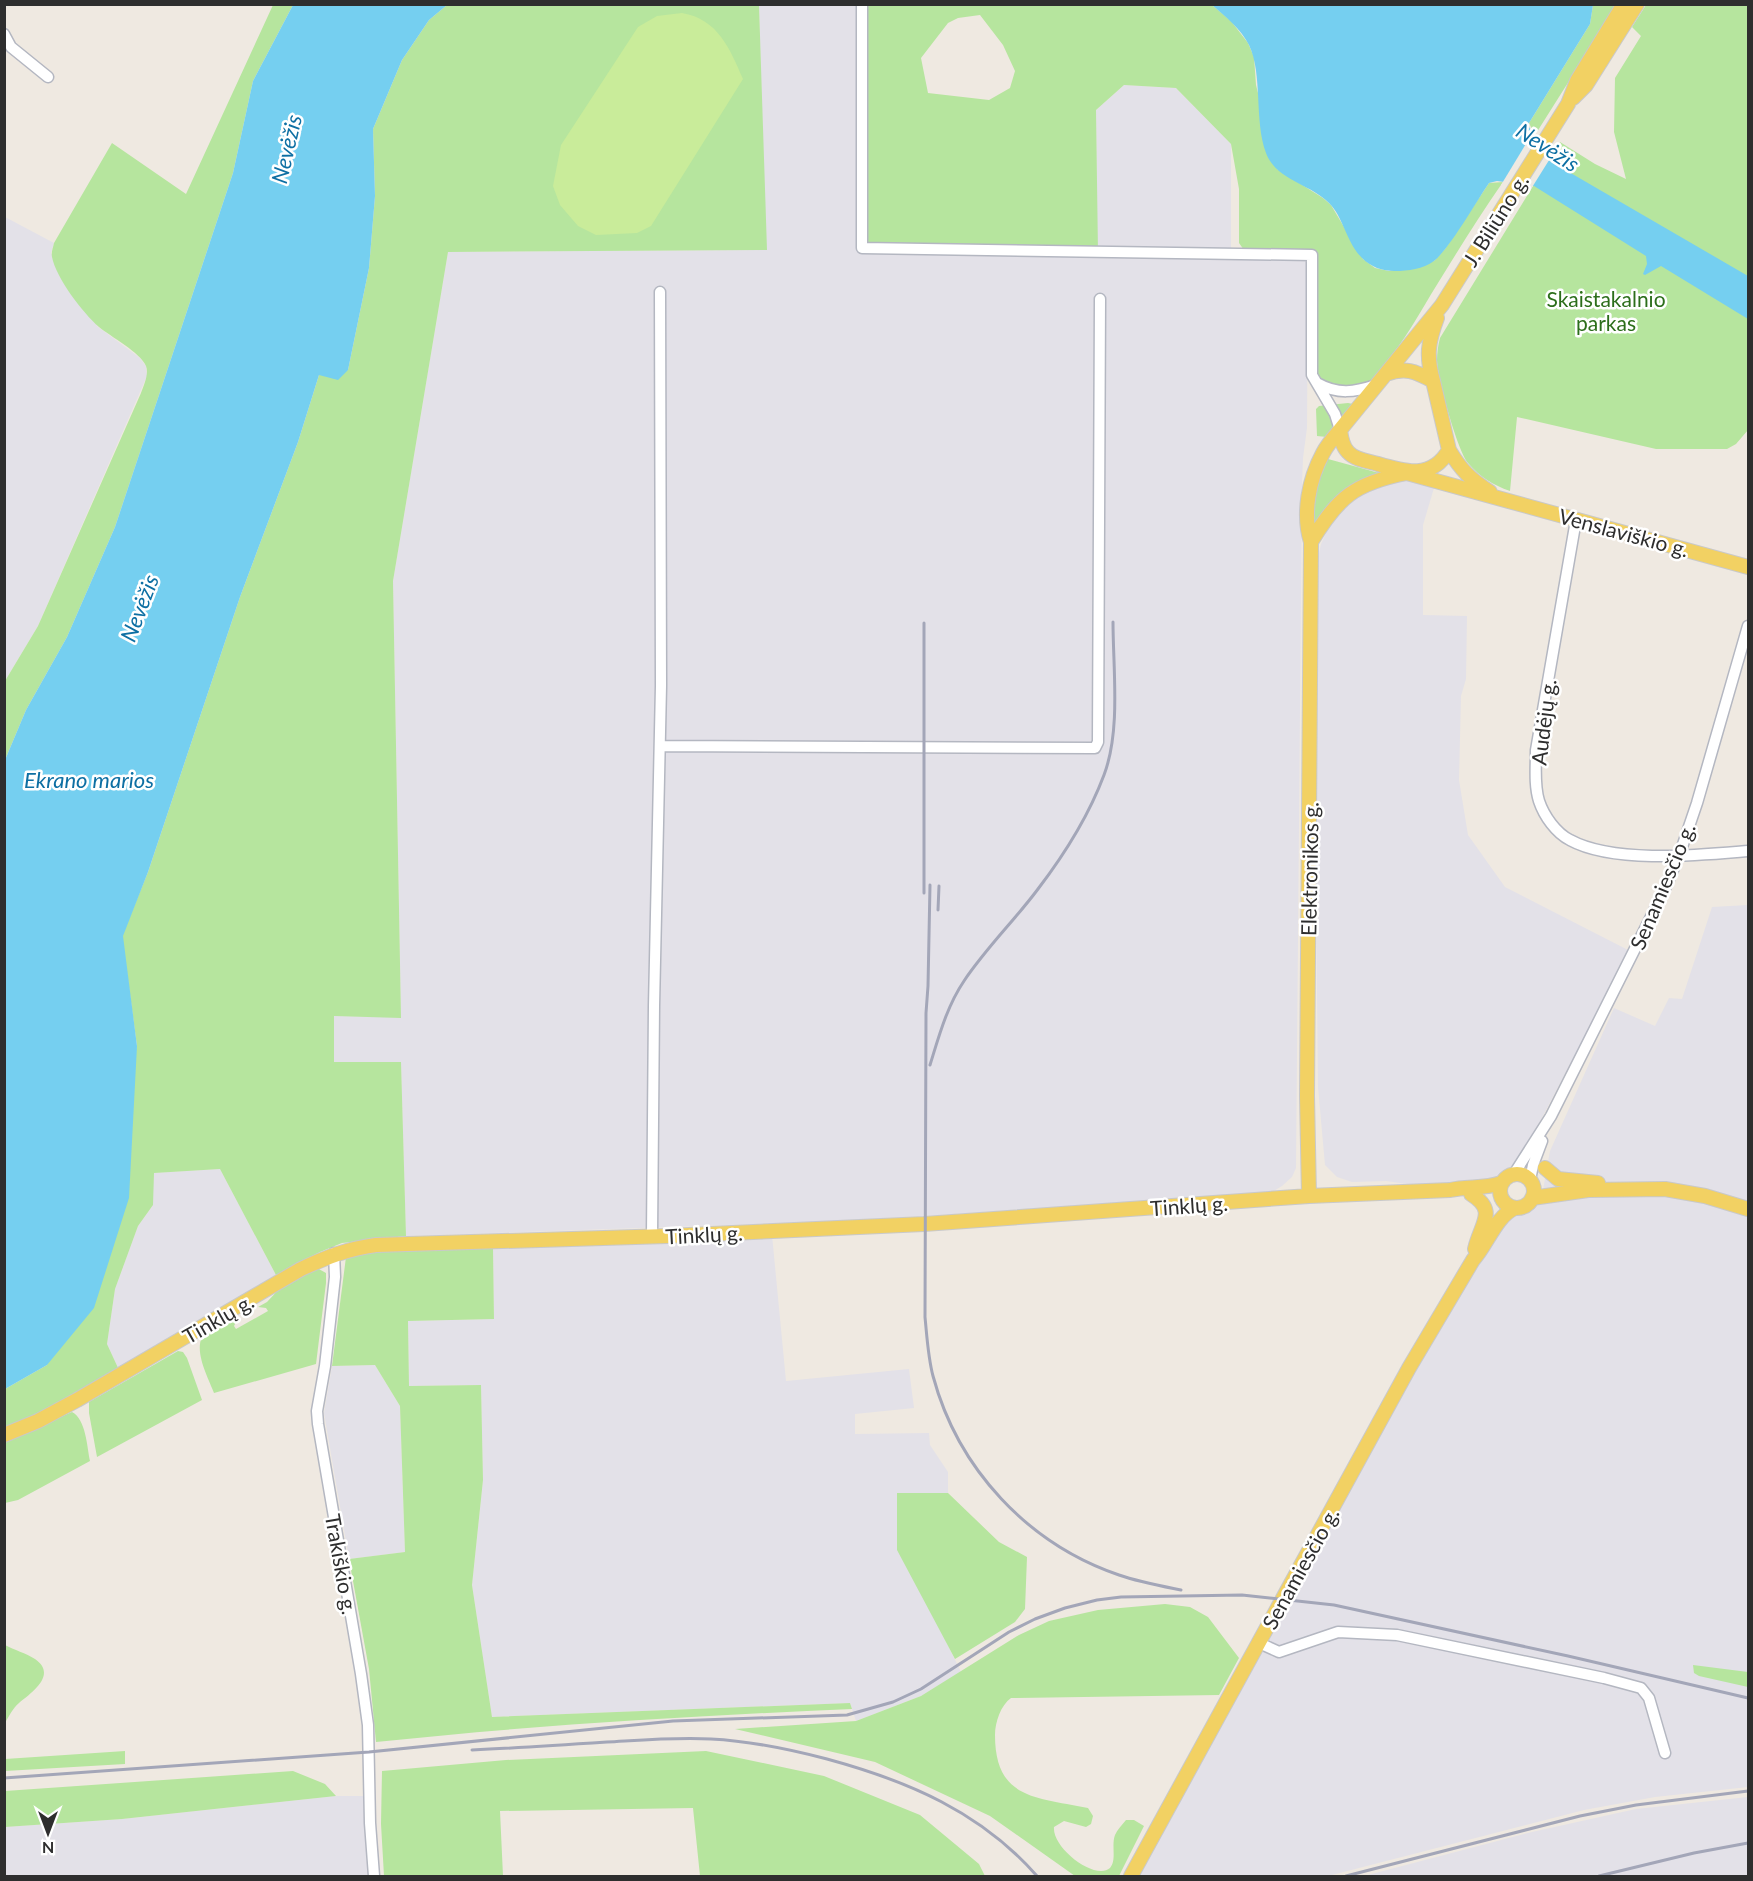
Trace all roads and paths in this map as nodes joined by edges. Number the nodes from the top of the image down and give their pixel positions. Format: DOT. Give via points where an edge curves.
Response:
graph roads {
  1 [pos="862,4"];
  2 [pos="1624,4"];
  3 [pos="1637,4"];
  4 [pos="4,34"];
  5 [pos="48,77"];
  6 [pos="1568,104"];
  7 [pos="660,292"];
  8 [pos="1100,299"];
  9 [pos="1442,305"];
  10 [pos="1382,379"];
  11 [pos="1314,381"];
  12 [pos="1432,381"];
  13 [pos="1340,430"];
  14 [pos="1449,450"];
  15 [pos="1407,473"];
  16 [pos="1499,498"];
  17 [pos="1576,520"];
  18 [pos="1311,542"];
  19 [pos="1749,567"];
  20 [pos="1749,626"];
  21 [pos="1747,642"];
  22 [pos="660,746"];
  23 [pos="1749,851"];
  24 [pos="1679,856"];
  25 [pos="1550,1122"];
  26 [pos="1545,1168"];
  27 [pos="1514,1174"];
  28 [pos="1531,1182"];
  29 [pos="1626,1189"];
  30 [pos="1450,1190"];
  31 [pos="1588,1190"];
  32 [pos="1501,1193"];
  33 [pos="1471,1194"];
  34 [pos="1309,1196"];
  35 [pos="1532,1198"];
  36 [pos="1515,1208"];
  37 [pos="1749,1209"];
  38 [pos="652,1236"];
  39 [pos="334,1253"];
  40 [pos="1474,1255"];
  41 [pos="4,1434"];
  42 [pos="1259,1643"];
  43 [pos="1665,1753"];
  44 [pos="374,1876"];
  45 [pos="1131,1876"];
  1 -- 11 [label="street" via="862,248 1312,255"];
  2 -- 6 [label="main road, J. Biliūno g." via="1577,81"];
  3 -- 6 [label="main road, J. Biliūno g." via="1586,85"];
  4 -- 5 [label="street" via="11,47"];
  6 -- 9 [label="main road, J. Biliūno g."];
  7 -- 22 [label="street"];
  8 -- 22 [label="street" via="1095,748"];
  9 -- 10 [label="main road, J. Biliūno g."];
  9 -- 12 [label="main road, J. Biliūno g." via="1428,346"];
  10 -- 11 [label="street" via="1357,392 1338,392"];
  10 -- 12 [label="main road" via="1404,369"];
  10 -- 13 [label="main road"];
  11 -- 13 [label="street" via="1335,414"];
  12 -- 14 [label="main road"];
  13 -- 15 [label="main road" via="1347,451 1356,458"];
  13 -- 18 [label="main road, Elektronikos g." via="1323,453 1309,493 1307,530"];
  14 -- 15 [label="main road" via="1433,467"];
  14 -- 16 [label="main road, Venslaviškio g." via="1469,478"];
  15 -- 16 [label="main road, Venslaviškio g."];
  15 -- 18 [label="main road" via="1369,483 1350,494 1329,512"];
  16 -- 17 [label="main road, Venslaviškio g."];
  17 -- 19 [label="main road, Venslaviškio g."];
  17 -- 24 [label="street, Audėjų g." via="1536,750 1539,800 1557,829 1584,846 1640,855"];
  18 -- 34 [label="main road, Elektronikos g."];
  20 -- 21 [label="street, Senamiesčio g."];
  21 -- 24 [label="street, Senamiesčio g."];
  22 -- 38 [label="street"];
  23 -- 24 [label="street, Audėjų g."];
  24 -- 25 [label="street, Senamiesčio g."];
  25 -- 26 [label="street, Senamiesčio g." via="1543,1152"];
  25 -- 27 [label="street, Senamiesčio g."];
  25 -- 28 [label="street, Senamiesčio g." via="1533,1165"];
  26 -- 29 [label="main road" via="1557,1179"];
  27 -- 28 [label="main road"];
  27 -- 32 [label="main road, Senamiesčio g."];
  28 -- 31 [label="main road"];
  28 -- 35 [label="main road, Senamiesčio g."];
  29 -- 31 [label="main road"];
  29 -- 37 [label="main road" via="1680,1191"];
  30 -- 32 [label="main road, Tinklų g." via="1494,1186"];
  30 -- 33 [label="main road, Tinklų g."];
  30 -- 34 [label="main road, Tinklų g."];
  31 -- 35 [label="main road"];
  32 -- 33 [label="main road, Tinklų g."];
  32 -- 36 [label="main road" via="1507,1205"];
  32 -- 40 [label="main road, Senamiesčio g."];
  33 -- 40 [label="main road, Senamiesčio g." via="1482,1202 1486,1214"];
  34 -- 38 [label="main road, Tinklų g." via="924,1224"];
  35 -- 36 [label="main road, Senamiesčio g."];
  36 -- 40 [label="main road, Senamiesčio g." via="1504,1215 1481,1251"];
  38 -- 39 [label="main road, Tinklų g." via="376,1245"];
  39 -- 41 [label="main road, Tinklų g." via="77,1400"];
  39 -- 44 [label="street, Trakiškio g." via="334,1285 317,1411 368,1725"];
  40 -- 42 [label="main road, Senamiesčio g."];
  42 -- 43 [label="street" via="1279,1652 1338,1632 1397,1635 1641,1688 1649,1698"];
  42 -- 45 [label="main road, Senamiesčio g."];
}
